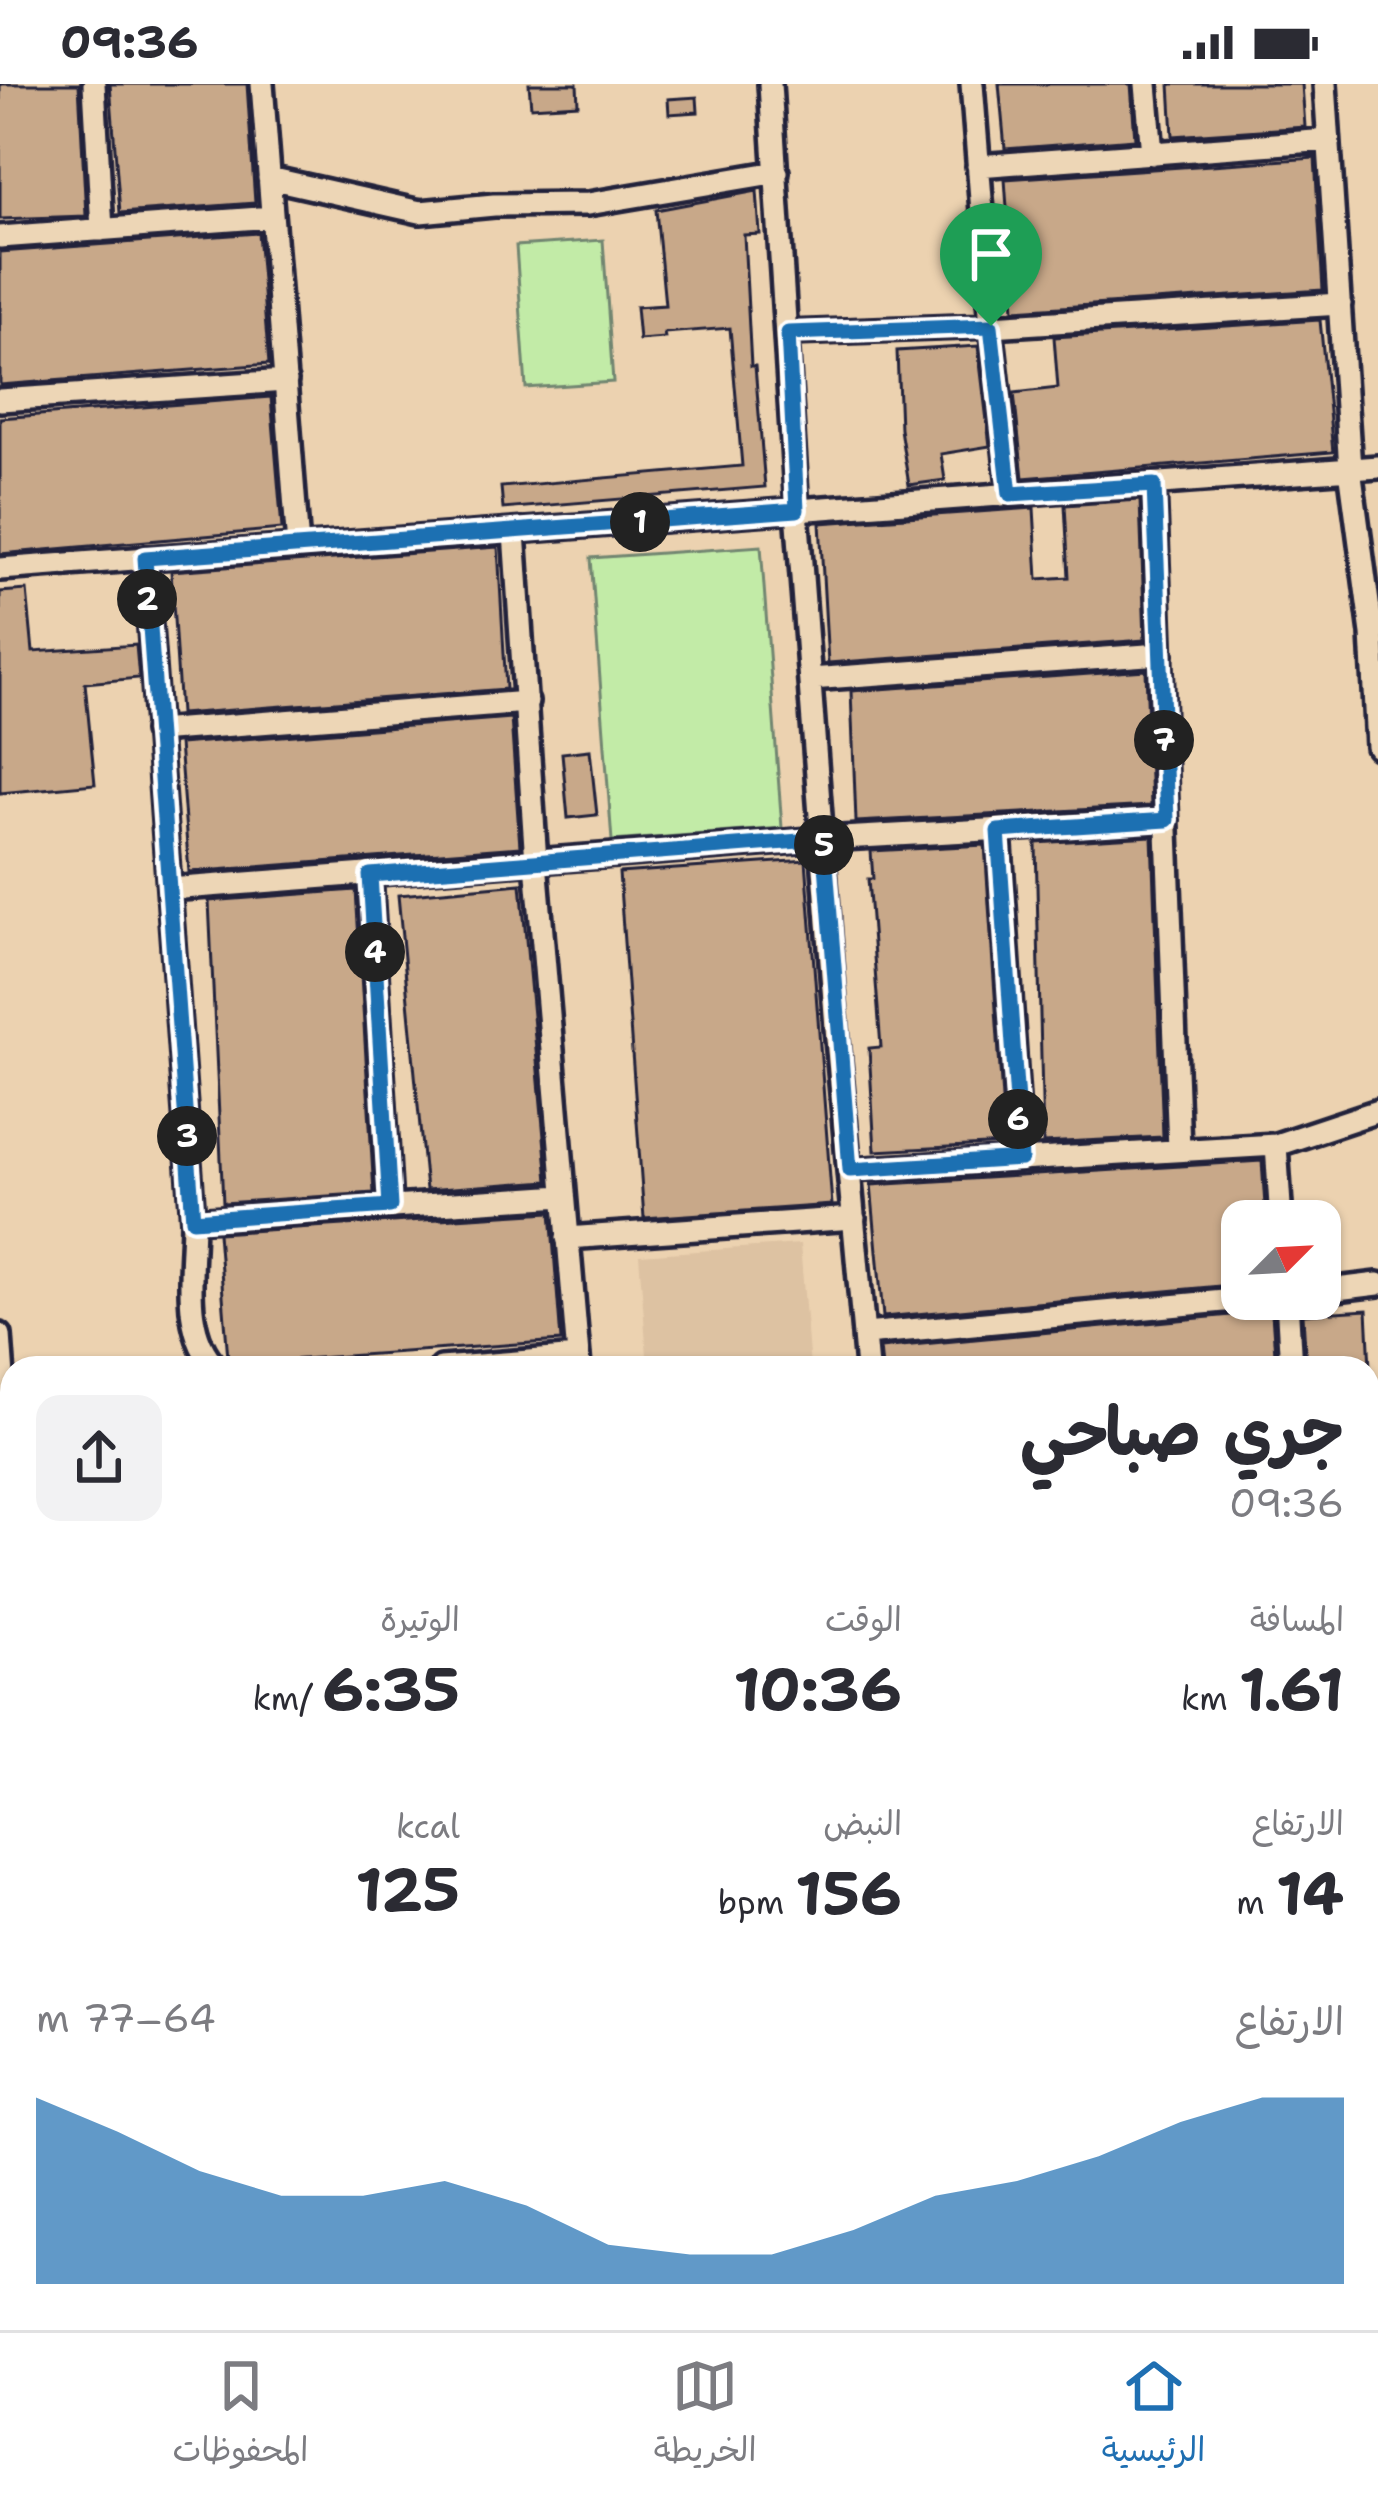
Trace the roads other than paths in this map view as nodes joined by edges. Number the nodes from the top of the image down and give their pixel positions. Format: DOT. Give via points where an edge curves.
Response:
graph roads {
  1 [pos="94,84"];
  2 [pos="262,84"];
  3 [pos="770,84"];
  4 [pos="972,84"];
  5 [pos="1146,84"];
  6 [pos="1325,84"];
  7 [pos="1328,140"];
  8 [pos="1152,154"];
  9 [pos="978,166"];
  10 [pos="777,172"];
  11 [pos="269,178"];
  12 [pos="272,217"];
  13 [pos="102,230"];
  14 [pos="0,237"];
  15 [pos="1340,304"];
  16 [pos="991,326"];
  17 [pos="788,333"];
  18 [pos="286,381"];
  19 [pos="0,400"];
  20 [pos="1378,467"];
  21 [pos="1350,470"];
  22 [pos="1154,485"];
  23 [pos="1010,494"];
  24 [pos="797,510"];
  25 [pos="514,532"];
  26 [pos="298,547"];
  27 [pos="145,558"];
  28 [pos="0,569"];
  29 [pos="1375,633"];
  30 [pos="1161,654"];
  31 [pos="811,679"];
  32 [pos="526,702"];
  33 [pos="156,731"];
  34 [pos="1378,747"];
  35 [pos="1167,820"];
  36 [pos="998,831"];
  37 [pos="824,839"];
  38 [pos="536,862"];
  39 [pos="370,875"];
  40 [pos="170,890"];
  41 [pos="1378,1112"];
  42 [pos="1276,1144"];
  43 [pos="1179,1148"];
  44 [pos="1021,1159"];
  45 [pos="850,1170"];
  46 [pos="563,1196"];
  47 [pos="1280,1200"];
  48 [pos="390,1206"];
  49 [pos="854,1218"];
  50 [pos="193,1220"];
  51 [pos="567,1238"];
  52 [pos="1377,1284"];
  53 [pos="1341,1288"];
  54 [pos="1221,1301"];
  55 [pos="1378,1304"];
  56 [pos="1288,1320"];
  57 [pos="865,1334"];
  58 [pos="207,1356"];
  59 [pos="578,1356"];
  60 [pos="866,1356"];
  61 [pos="1290,1356"];
  1 -- 13 [label="street"];
  2 -- 11 [label="street"];
  3 -- 10 [label="street"];
  4 -- 9 [label="street"];
  5 -- 8 [label="street"];
  6 -- 7 [label="street"];
  7 -- 8 [label="street"];
  7 -- 15 [label="street"];
  8 -- 9 [label="street"];
  9 -- 16 [label="street"];
  10 -- 11 [label="street" via="588,204 420,212"];
  10 -- 17 [label="street"];
  11 -- 12 [label="street"];
  12 -- 13 [label="street"];
  12 -- 18 [label="street"];
  13 -- 14 [label="street"];
  15 -- 16 [label="street"];
  15 -- 21 [label="street"];
  16 -- 17 [label="street"];
  16 -- 23 [label="street"];
  17 -- 24 [label="street"];
  18 -- 19 [label="street"];
  18 -- 26 [label="street"];
  20 -- 21 [label="street"];
  21 -- 22 [label="street"];
  21 -- 29 [label="street"];
  22 -- 23 [label="street"];
  22 -- 30 [label="street"];
  23 -- 24 [label="street"];
  24 -- 25 [label="street"];
  24 -- 31 [label="street"];
  25 -- 26 [label="street"];
  25 -- 32 [label="street"];
  26 -- 27 [label="street"];
  27 -- 28 [label="street"];
  27 -- 33 [label="street"];
  29 -- 34 [label="street"];
  30 -- 31 [label="street"];
  30 -- 35 [label="street"];
  31 -- 37 [label="street"];
  32 -- 33 [label="street"];
  32 -- 38 [label="street"];
  33 -- 40 [label="street"];
  35 -- 36 [label="street"];
  35 -- 43 [label="street"];
  36 -- 37 [label="street"];
  36 -- 44 [label="street"];
  37 -- 38 [label="street"];
  37 -- 45 [label="street"];
  38 -- 39 [label="street"];
  38 -- 46 [label="street"];
  39 -- 40 [label="street"];
  39 -- 48 [label="street"];
  40 -- 50 [label="street"];
  41 -- 42 [label="street"];
  42 -- 43 [label="street"];
  42 -- 47 [label="street"];
  43 -- 44 [label="street"];
  44 -- 45 [label="street"];
  45 -- 49 [label="street"];
  46 -- 48 [label="street"];
  46 -- 51 [label="street"];
  48 -- 50 [label="street"];
  49 -- 51 [label="street"];
  49 -- 57 [label="street"];
  50 -- 58 [label="street" via="194,1325"];
  51 -- 59 [label="street"];
  52 -- 53 [label="street"];
  52 -- 55 [label="street"];
  54 -- 57 [label="street"];
  56 -- 61 [label="street"];
  57 -- 60 [label="street"];
}
